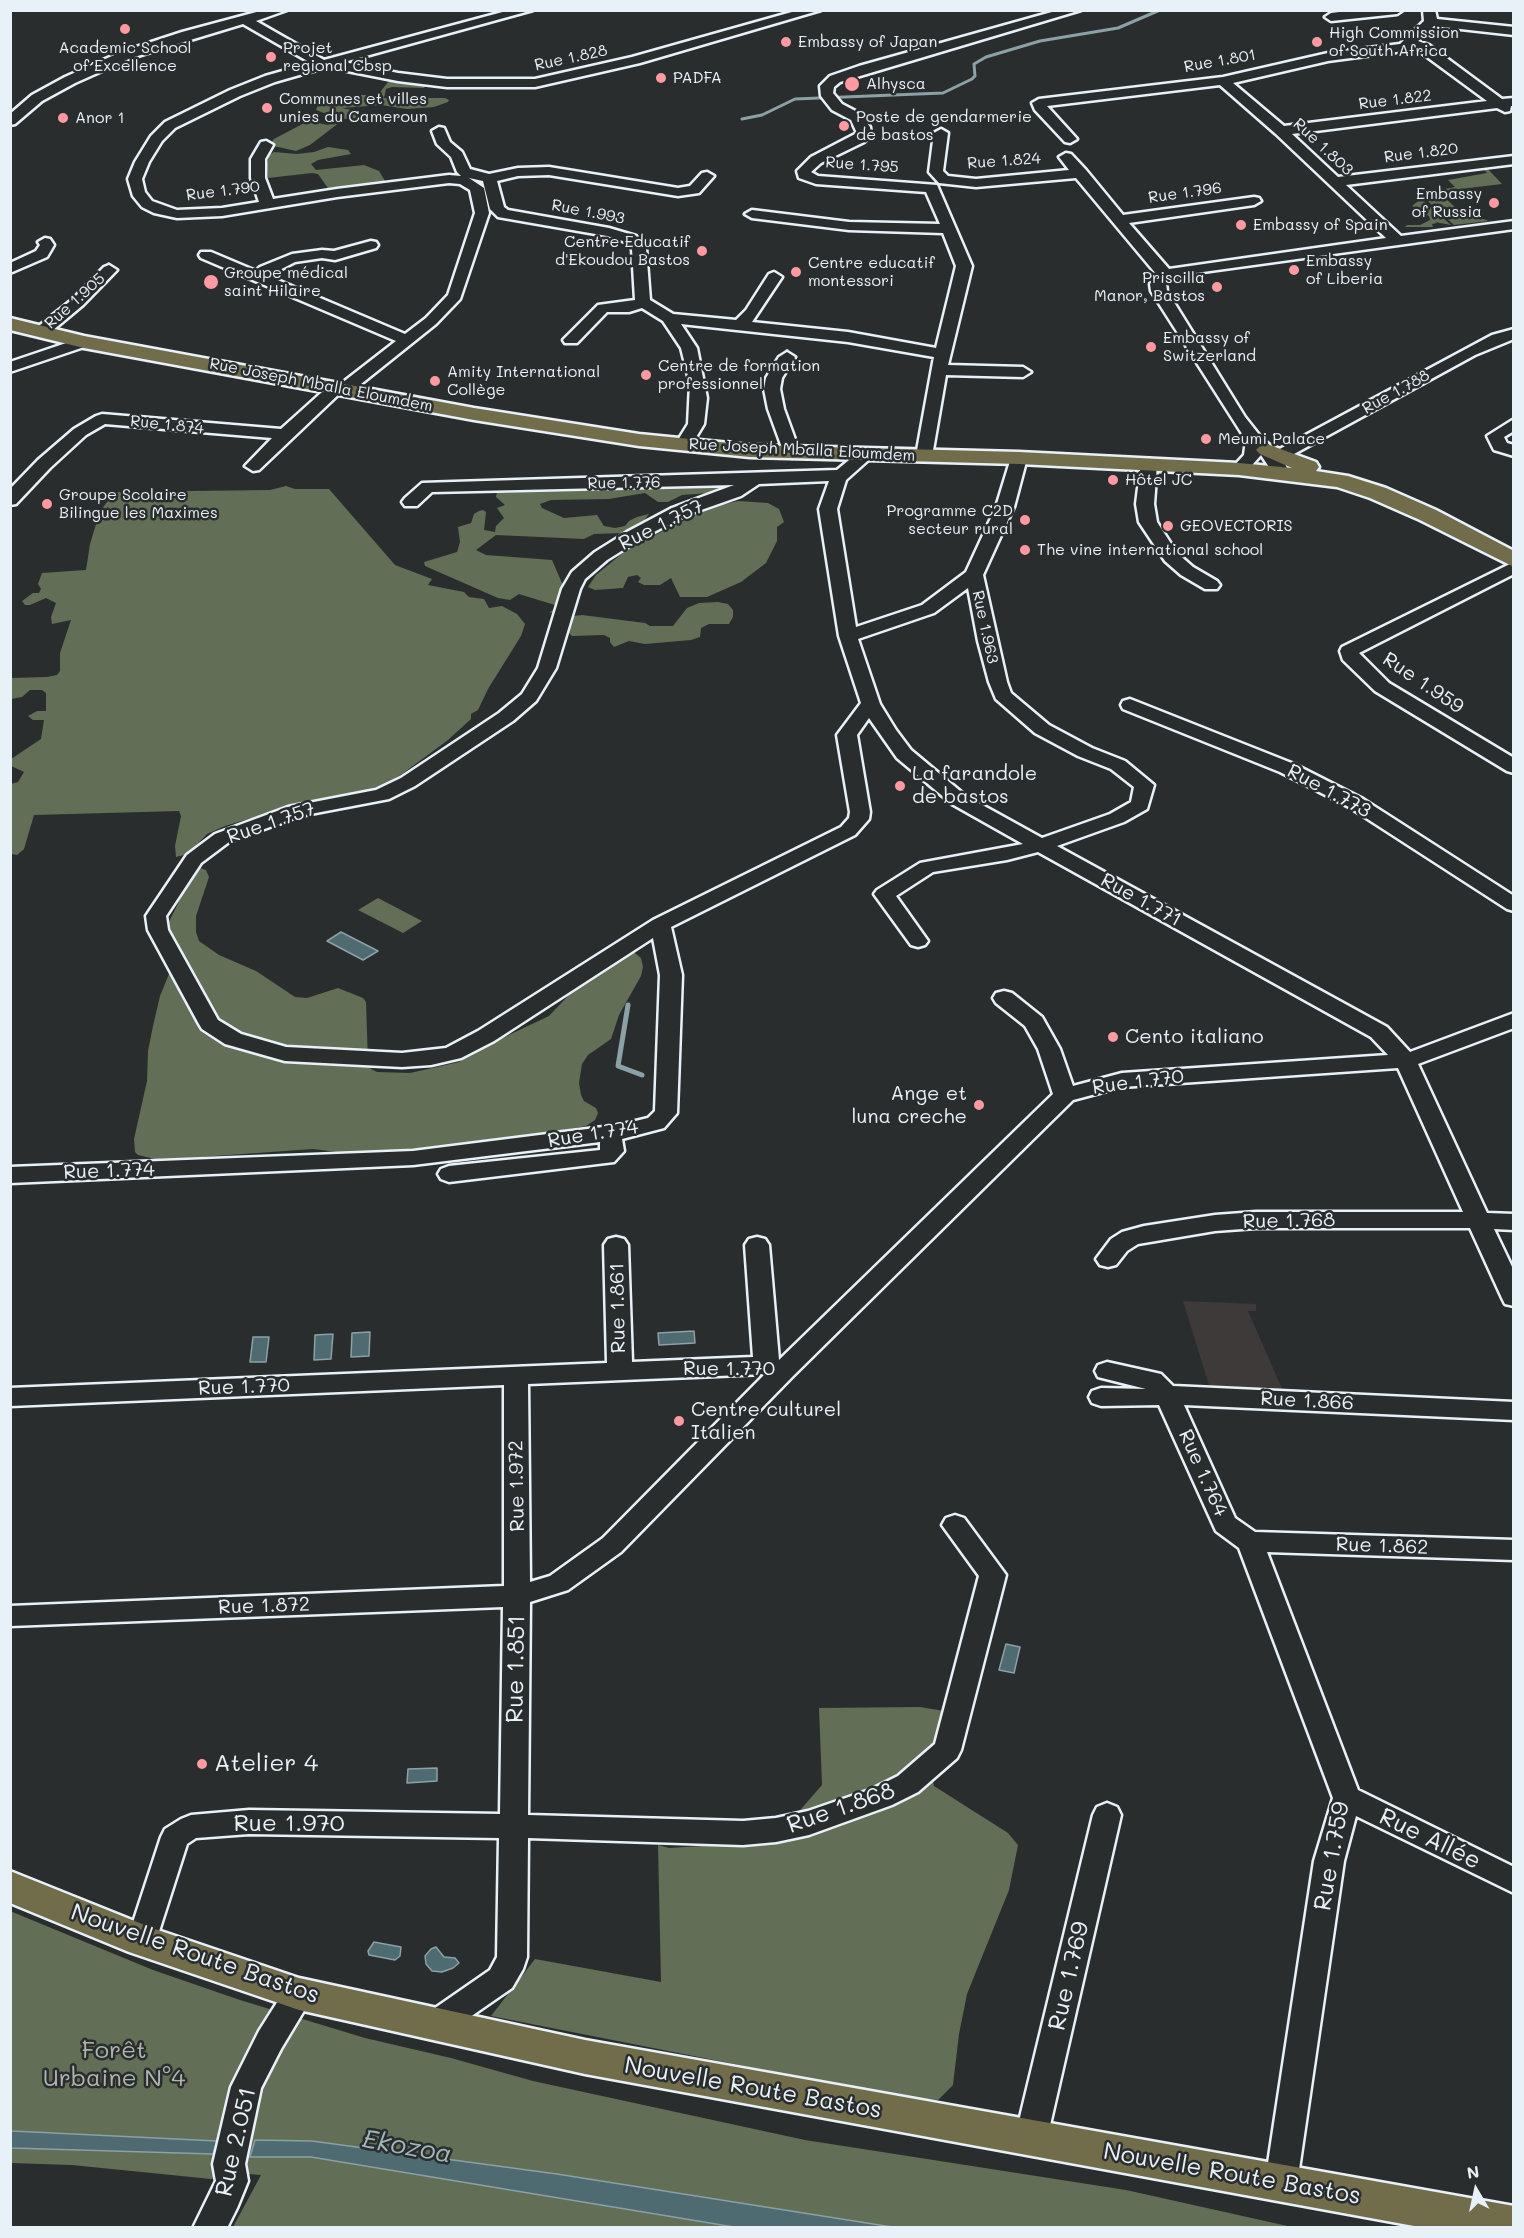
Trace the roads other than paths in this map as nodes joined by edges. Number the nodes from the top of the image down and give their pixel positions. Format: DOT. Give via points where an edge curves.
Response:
graph roads {
  1 [pos="281,10"];
  2 [pos="527,10"];
  3 [pos="815,10"];
  4 [pos="1075,10"];
  5 [pos="1397,10"];
  6 [pos="1430,16"];
  7 [pos="1331,17"];
  8 [pos="245,20"];
  9 [pos="1514,32"];
  10 [pos="1410,43"];
  11 [pos="326,63"];
  12 [pos="1223,81"];
  13 [pos="1506,103"];
  14 [pos="1514,115"];
  15 [pos="10,121"];
  16 [pos="439,131"];
  17 [pos="1281,131"];
  18 [pos="941,133"];
  19 [pos="1070,139"];
  20 [pos="266,145"];
  21 [pos="1066,157"];
  22 [pos="1514,160"];
  23 [pos="1081,172"];
  24 [pos="707,176"];
  25 [pos="491,178"];
  26 [pos="1334,182"];
  27 [pos="938,184"];
  28 [pos="1254,201"];
  29 [pos="267,203"];
  30 [pos="500,212"];
  31 [pos="482,213"];
  32 [pos="752,214"];
  33 [pos="1120,220"];
  34 [pos="1514,225"];
  35 [pos="950,229"];
  36 [pos="1398,240"];
  37 [pos="45,242"];
  38 [pos="371,245"];
  39 [pos="206,255"];
  40 [pos="10,269"];
  41 [pos="109,270"];
  42 [pos="1166,276"];
  43 [pos="774,277"];
  44 [pos="260,278"];
  45 [pos="643,302"];
  46 [pos="669,318"];
  47 [pos="10,324"];
  48 [pos="739,326"];
  49 [pos="41,332"];
  50 [pos="1514,334"];
  51 [pos="408,340"];
  52 [pos="571,340"];
  53 [pos="84,342"];
  54 [pos="787,357"];
  55 [pos="940,362"];
  56 [pos="10,367"];
  57 [pos="1023,372"];
  58 [pos="341,388"];
  59 [pos="1514,424"];
  60 [pos="285,434"];
  61 [pos="683,445"];
  62 [pos="1514,451"];
  63 [pos="792,453"];
  64 [pos="1271,454"];
  65 [pos="915,456"];
  66 [pos="1019,458"];
  67 [pos="1149,464"];
  68 [pos="253,466"];
  69 [pos="1239,469"];
  70 [pos="839,471"];
  71 [pos="754,480"];
  72 [pos="10,500"];
  73 [pos="411,502"];
  74 [pos="1514,560"];
  75 [pos="1514,567"];
  76 [pos="974,575"];
  77 [pos="1211,585"];
  78 [pos="848,636"];
  79 [pos="871,704"];
  80 [pos="1130,705"];
  81 [pos="1514,767"];
  82 [pos="1042,845"];
  83 [pos="1514,905"];
  84 [pos="660,924"];
  85 [pos="918,941"];
  86 [pos="1004,998"];
  87 [pos="1514,1020"];
  88 [pos="1406,1061"];
  89 [pos="1065,1095"];
  90 [pos="609,1133"];
  91 [pos="449,1174"];
  92 [pos="10,1175"];
  93 [pos="1480,1220"];
  94 [pos="1514,1222"];
  95 [pos="616,1245"];
  96 [pos="757,1245"];
  97 [pos="1108,1259"];
  98 [pos="1514,1298"];
  99 [pos="775,1367"];
  100 [pos="620,1371"];
  101 [pos="1107,1371"];
  102 [pos="516,1376"];
  103 [pos="1167,1395"];
  104 [pos="10,1397"];
  105 [pos="1101,1397"];
  106 [pos="1514,1411"];
  107 [pos="955,1525"];
  108 [pos="1250,1542"];
  109 [pos="1514,1550"];
  110 [pos="517,1596"];
  111 [pos="10,1616"];
  112 [pos="1347,1798"];
  113 [pos="1107,1815"];
  114 [pos="514,1826"];
  115 [pos="1514,1881"];
  116 [pos="10,1886"];
  117 [pos="142,1941"];
  118 [pos="299,1994"];
  119 [pos="436,2024"];
  120 [pos="1031,2138"];
  121 [pos="1281,2183"];
  122 [pos="1514,2225"];
  123 [pos="209,2228"];
  1 -- 8 [label="street"];
  2 -- 11 [label="street, Rue 1.790"];
  3 -- 11 [label="street, Rue 1.828" via="535,83 447,83"];
  4 -- 27 [label="street, Rue 1.795" via="864,69 827,86 830,98 856,117 864,134 816,160 804,175 816,180"];
  5 -- 7 [label="street"];
  6 -- 9 [label="street"];
  6 -- 10 [label="street"];
  8 -- 11 [label="street"];
  8 -- 15 [label="street" via="118,58 37,98"];
  10 -- 12 [label="street, Rue 1.801"];
  10 -- 13 [label="street" via="1424,48"];
  11 -- 29 [label="street, Rue 1.790" via="236,93 170,125 156,139 135,179 138,193 147,204 177,214 222,212"];
  12 -- 17 [label="street, Rue 1.803"];
  12 -- 19 [label="street, Rue 1.801" via="1040,103"];
  13 -- 14 [label="street"];
  13 -- 17 [label="street, Rue 1.822"];
  16 -- 25 [label="street" via="464,172"];
  17 -- 26 [label="street, Rue 1.803"];
  18 -- 27 [label="street, Rue 1.824"];
  20 -- 29 [label="street" via="258,159 258,178"];
  21 -- 23 [label="street"];
  22 -- 26 [label="street, Rue 1.820"];
  23 -- 27 [label="street, Rue 1.824"];
  23 -- 33 [label="street"];
  24 -- 25 [label="street, Rue 1.993" via="694,190 678,192 562,172 518,172"];
  25 -- 30 [label="street" via="490,188"];
  26 -- 36 [label="street, Rue 1.803"];
  27 -- 35 [label="street"];
  28 -- 33 [label="street, Rue 1.796"];
  29 -- 31 [label="street, Rue 1.790" via="458,179 477,188"];
  30 -- 31 [label="street, Rue 1.993"];
  30 -- 45 [label="street, Rue 1.993" via="631,239 639,248"];
  31 -- 51 [label="street" via="455,296"];
  32 -- 35 [label="street" via="849,226"];
  33 -- 42 [label="street"];
  34 -- 36 [label="street"];
  35 -- 55 [label="street" via="964,266"];
  36 -- 42 [label="street"];
  37 -- 40 [label="street" via="48,245 42,254"];
  38 -- 44 [label="street" via="335,256 292,258 265,270"];
  39 -- 44 [label="street"];
  41 -- 49 [label="street, Rue 1.905" via="78,303"];
  42 -- 64 [label="street" via="1158,284 1160,291"];
  43 -- 48 [label="street" via="752,313"];
  44 -- 51 [label="street"];
  45 -- 46 [label="street"];
  45 -- 52 [label="street" via="629,308 603,308"];
  46 -- 48 [label="street"];
  46 -- 61 [label="street" via="689,348 698,384 696,424"];
  47 -- 49 [label="main road, Rue Joseph Mballa Eloumdem"];
  48 -- 55 [label="street" via="848,337"];
  49 -- 53 [label="main road, Rue Joseph Mballa Eloumdem"];
  50 -- 64 [label="street, Rue 1.788" via="1469,352"];
  51 -- 58 [label="street"];
  53 -- 56 [label="street"];
  53 -- 58 [label="main road, Rue Joseph Mballa Eloumdem"];
  54 -- 63 [label="street" via="772,388"];
  55 -- 57 [label="street"];
  55 -- 65 [label="street"];
  58 -- 60 [label="street"];
  58 -- 61 [label="main road, Rue Joseph Mballa Eloumdem" via="537,424"];
  59 -- 62 [label="street" via="1494,436 1500,446"];
  60 -- 68 [label="street"];
  60 -- 72 [label="street, Rue 1.874" via="102,419 80,432"];
  61 -- 63 [label="main road, Rue Joseph Mballa Eloumdem"];
  63 -- 70 [label="main road, Rue Joseph Mballa Eloumdem"];
  64 -- 69 [label="main road, Rue Joseph Mballa Eloumdem"];
  64 -- 69 [label="street" via="1252,456"];
  64 -- 74 [label="main road" via="1378,493"];
  65 -- 66 [label="main road, Rue Joseph Mballa Eloumdem"];
  65 -- 70 [label="main road"];
  65 -- 70 [label="main road, Rue Joseph Mballa Eloumdem" via="866,455"];
  66 -- 67 [label="main road, Rue Joseph Mballa Eloumdem"];
  66 -- 76 [label="street, Rue 1.963" via="1005,507"];
  67 -- 69 [label="main road, Rue Joseph Mballa Eloumdem"];
  67 -- 77 [label="street" via="1145,504 1148,522 1171,557"];
  70 -- 71 [label="street, Rue 1.776"];
  70 -- 78 [label="street, Rue 1.771" via="828,509"];
  71 -- 73 [label="street, Rue 1.776" via="428,487"];
  71 -- 84 [label="street, Rue 1.757" via="633,536 578,576 548,668 529,697 506,717 382,795 295,811 222,838 195,859 156,916 158,930 210,1024 233,1039 285,1054 402,1060 453,1053 486,1036"];
  75 -- 81 [label="street, Rue 1.959" via="1349,651 1382,687"];
  76 -- 78 [label="street" via="928,609"];
  76 -- 82 [label="street, Rue 1.963" via="1003,695 1042,729 1118,765 1144,785 1140,805 1117,818"];
  78 -- 79 [label="street, Rue 1.771"];
  79 -- 82 [label="street, Rue 1.771" via="903,754 959,800"];
  79 -- 84 [label="street" via="847,735 860,812 848,831"];
  80 -- 83 [label="street, Rue 1.773" via="1287,768 1356,803"];
  82 -- 85 [label="street" via="927,867 884,894"];
  82 -- 88 [label="street, Rue 1.771" via="1379,1032"];
  84 -- 90 [label="street, Rue 1.774" via="671,975 666,1113 656,1123"];
  86 -- 89 [label="street" via="1034,1022 1049,1049"];
  87 -- 88 [label="street"];
  88 -- 89 [label="street, Rue 1.770" via="1122,1080"];
  88 -- 93 [label="street, Rue 1.771"];
  89 -- 99 [label="street, Rue 1.770"];
  90 -- 91 [label="street" via="613,1151 606,1157"];
  90 -- 92 [label="street, Rue 1.774" via="413,1158"];
  93 -- 94 [label="street, Rue 1.768"];
  93 -- 97 [label="street, Rue 1.768" via="1215,1223 1130,1238"];
  93 -- 98 [label="street, Rue 1.771"];
  95 -- 100 [label="street, Rue 1.861"];
  96 -- 99 [label="street"];
  99 -- 100 [label="street, Rue 1.770"];
  99 -- 110 [label="street, Rue 1.851" via="612,1545 559,1583"];
  100 -- 102 [label="street, Rue 1.770"];
  101 -- 103 [label="street" via="1152,1380"];
  102 -- 104 [label="street, Rue 1.770"];
  102 -- 110 [label="street, Rue 1.972"];
  103 -- 105 [label="street, Rue 1.866"];
  103 -- 106 [label="street, Rue 1.866"];
  103 -- 108 [label="street, Rue 1.764" via="1226,1524"];
  107 -- 114 [label="street, Rue 1.868" via="993,1575 947,1750 908,1784 845,1811 776,1830 743,1833"];
  108 -- 109 [label="street, Rue 1.862"];
  108 -- 112 [label="street, Rue 1.759"];
  110 -- 111 [label="street, Rue 1.872"];
  110 -- 114 [label="street, Rue 1.851"];
  112 -- 115 [label="street, Rue Allée"];
  112 -- 121 [label="street, Rue 1.759" via="1329,1861"];
  113 -- 120 [label="street, Rue 1.769"];
  114 -- 117 [label="street, Rue 1.970" via="249,1822 191,1827 175,1837"];
  114 -- 119 [label="street, Rue 1.851" via="512,1957 508,1970"];
  116 -- 117 [label="main road, Nouvelle Route Bastos"];
  117 -- 118 [label="main road, Nouvelle Route Bastos"];
  118 -- 119 [label="main road, Nouvelle Route Bastos"];
  118 -- 123 [label="street, Rue 2.051" via="246,2087 229,2164 232,2181"];
  119 -- 120 [label="main road, Nouvelle Route Bastos" via="585,2057"];
  120 -- 121 [label="main road, Nouvelle Route Bastos"];
  121 -- 122 [label="main road, Nouvelle Route Bastos"];
}
